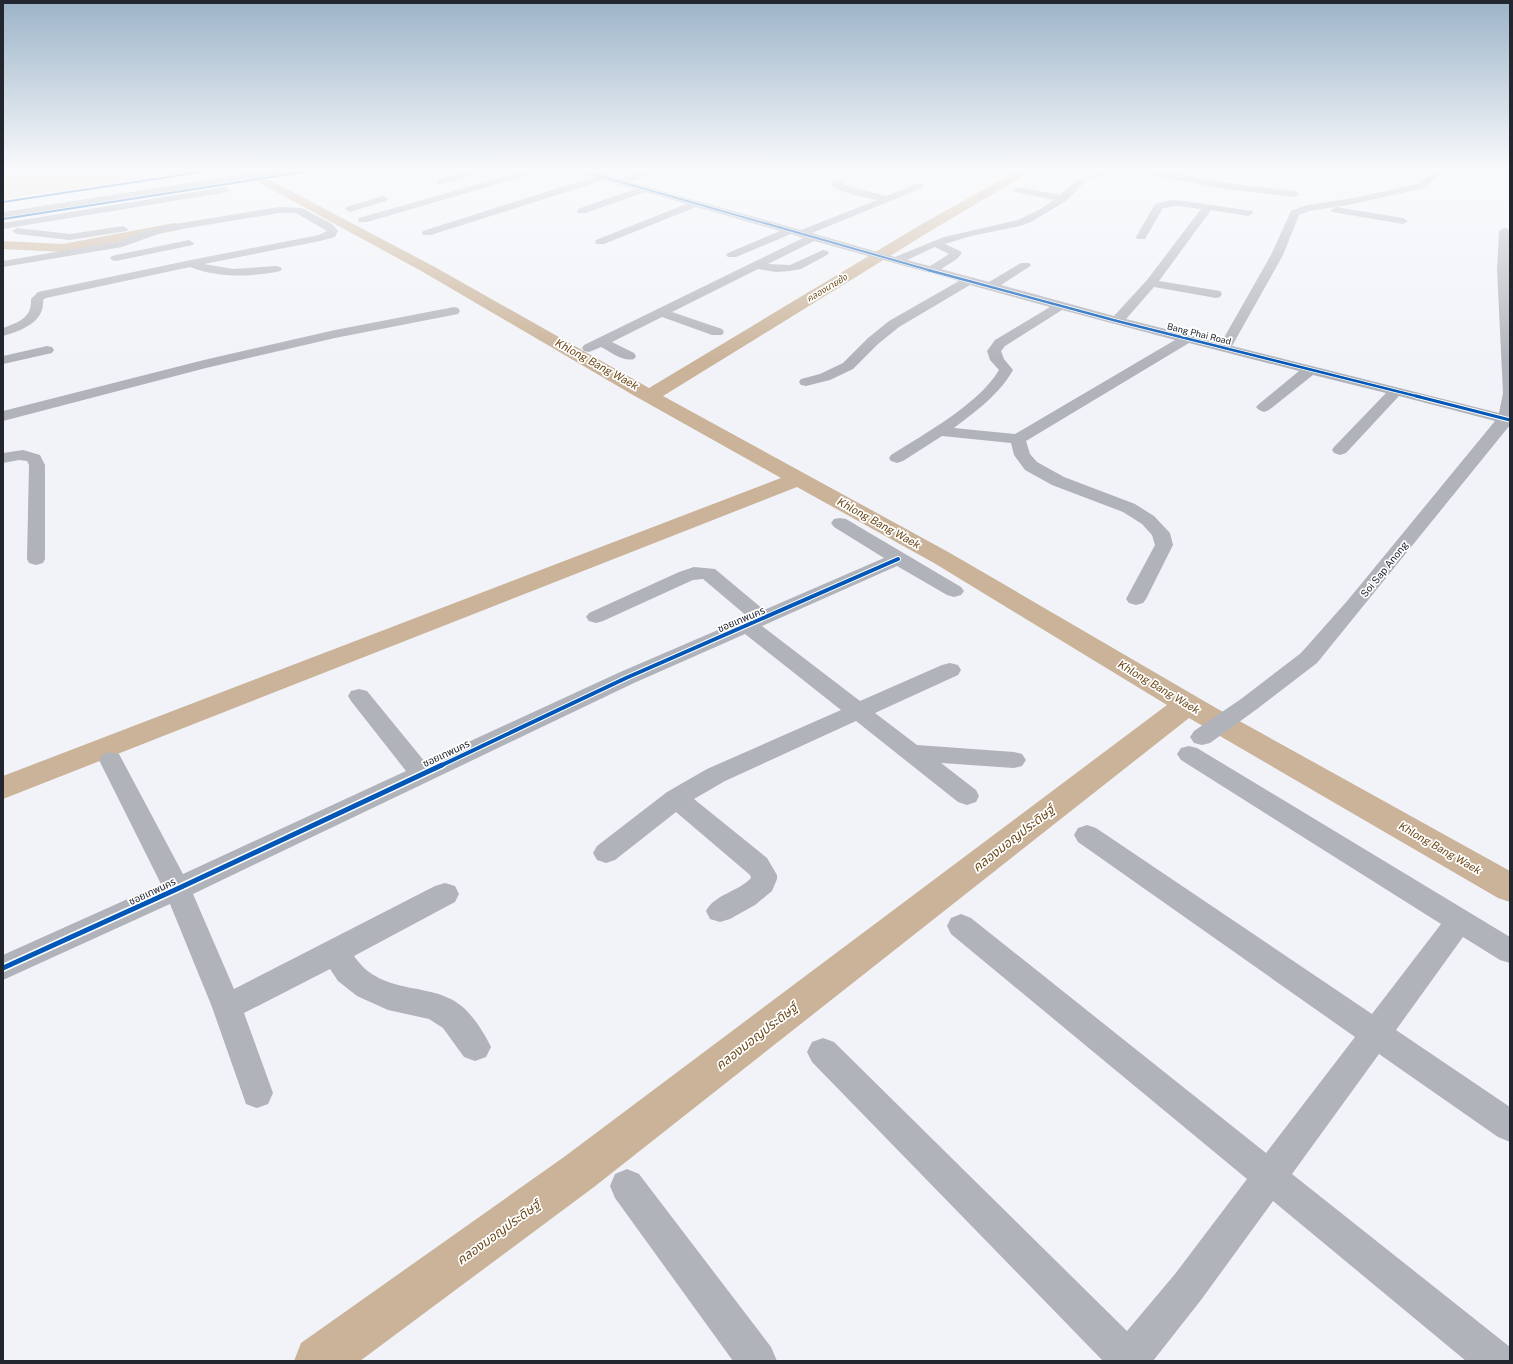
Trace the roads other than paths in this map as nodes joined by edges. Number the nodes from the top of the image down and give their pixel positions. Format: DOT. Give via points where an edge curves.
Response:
graph roads {
  1 [pos="40,234"];
  2 [pos="119,234"];
  3 [pos="147,234"];
  4 [pos="332,234"];
  5 [pos="621,234"];
  6 [pos="784,234"];
  7 [pos="799,234"];
  8 [pos="812,234"];
  9 [pos="970,234"];
  10 [pos="1143,234"];
  11 [pos="1188,234"];
  12 [pos="1286,234"];
  13 [pos="1504,234"];
  14 [pos="807,236"];
  15 [pos="1141,237"];
  16 [pos="86,242"];
  17 [pos="600,242"];
  18 [pos="189,243"];
  19 [pos="937,244"];
  20 [pos="823,253"];
  21 [pos="732,255"];
  22 [pos="891,260"];
  23 [pos="191,263"];
  24 [pos="3,264"];
  25 [pos="755,265"];
  26 [pos="1025,265"];
  27 [pos="276,269"];
  28 [pos="931,270"];
  29 [pos="81,275"];
  30 [pos="968,281"];
  31 [pos="96,283"];
  32 [pos="1150,283"];
  33 [pos="990,287"];
  34 [pos="1216,294"];
  35 [pos="1060,306"];
  36 [pos="454,310"];
  37 [pos="660,312"];
  38 [pos="1117,321"];
  39 [pos="3,324"];
  40 [pos="22,324"];
  41 [pos="3,332"];
  42 [pos="717,332"];
  43 [pos="1186,339"];
  44 [pos="602,342"];
  45 [pos="589,348"];
  46 [pos="1224,349"];
  47 [pos="46,350"];
  48 [pos="628,356"];
  49 [pos="3,360"];
  50 [pos="1311,369"];
  51 [pos="806,382"];
  52 [pos="1396,391"];
  53 [pos="1510,393"];
  54 [pos="1264,408"];
  55 [pos="3,416"];
  56 [pos="1508,420"];
  57 [pos="940,431"];
  58 [pos="1018,439"];
  59 [pos="1340,450"];
  60 [pos="3,458"];
  61 [pos="897,458"];
  62 [pos="840,523"];
  63 [pos="898,559"];
  64 [pos="36,560"];
  65 [pos="954,591"];
  66 [pos="1136,599"];
  67 [pos="596,617"];
  68 [pos="755,622"];
  69 [pos="950,670"];
  70 [pos="358,696"];
  71 [pos="857,710"];
  72 [pos="912,753"];
  73 [pos="112,760"];
  74 [pos="1014,760"];
  75 [pos="421,774"];
  76 [pos="967,796"];
  77 [pos="676,798"];
  78 [pos="1087,835"];
  79 [pos="606,853"];
  80 [pos="176,889"];
  81 [pos="445,894"];
  82 [pos="720,911"];
  83 [pos="1459,921"];
  84 [pos="960,926"];
  85 [pos="1510,951"];
  86 [pos="335,952"];
  87 [pos="3,968"];
  88 [pos="227,1007"];
  89 [pos="1376,1034"];
  90 [pos="475,1047"];
  91 [pos="824,1052"];
  92 [pos="257,1093"];
  93 [pos="1510,1126"];
  94 [pos="1270,1177"];
  95 [pos="627,1186"];
  96 [pos="757,1361"];
  97 [pos="1129,1361"];
  98 [pos="1496,1361"];
  1 -- 16 [label="street"];
  2 -- 16 [label="street"];
  3 -- 16 [label="street" via="127,243"];
  4 -- 23 [label="street"];
  5 -- 17 [label="street"];
  6 -- 21 [label="street"];
  7 -- 14 [label="street, Bang Phai Road"];
  8 -- 14 [label="street"];
  9 -- 19 [label="street"];
  10 -- 15 [label="street"];
  11 -- 32 [label="street"];
  12 -- 46 [label="street" via="1277,255"];
  13 -- 53 [label="street"];
  14 -- 22 [label="street, Bang Phai Road"];
  14 -- 25 [label="street"];
  16 -- 18 [label="street" via="105,260"];
  16 -- 24 [label="street"];
  19 -- 22 [label="street"];
  19 -- 28 [label="street" via="956,253 954,257"];
  20 -- 25 [label="street" via="787,270"];
  22 -- 28 [label="street, Bang Phai Road"];
  23 -- 27 [label="street" via="225,273"];
  23 -- 31 [label="street"];
  25 -- 37 [label="street"];
  26 -- 33 [label="street"];
  28 -- 30 [label="street, Bang Phai Road"];
  29 -- 31 [label="street"];
  30 -- 33 [label="street, Bang Phai Road"];
  30 -- 51 [label="street" via="894,324 872,340 848,366 825,377"];
  31 -- 40 [label="street" via="42,295 37,299 37,309"];
  32 -- 34 [label="street"];
  32 -- 38 [label="street"];
  33 -- 35 [label="street, Bang Phai Road"];
  35 -- 38 [label="street, Bang Phai Road"];
  35 -- 57 [label="street" via="1000,343 994,351 997,360 1006,370 1003,378"];
  36 -- 55 [label="street" via="197,366"];
  37 -- 42 [label="street"];
  37 -- 44 [label="street"];
  38 -- 43 [label="street, Bang Phai Road"];
  39 -- 40 [label="street"];
  40 -- 41 [label="street"];
  43 -- 46 [label="street, Bang Phai Road"];
  43 -- 58 [label="street"];
  44 -- 45 [label="street"];
  44 -- 48 [label="street"];
  46 -- 50 [label="street, Bang Phai Road"];
  47 -- 49 [label="street"];
  50 -- 52 [label="street, Bang Phai Road"];
  50 -- 54 [label="street"];
  52 -- 56 [label="street, Bang Phai Road"];
  52 -- 59 [label="street"];
  53 -- 56 [label="street"];
  56 -- 83 [label="street, Soi Sap Anong" via="1309,658 1196,745"];
  57 -- 58 [label="street"];
  57 -- 61 [label="street"];
  58 -- 66 [label="street" via="1022,455 1031,466 1058,482 1129,508 1148,520 1161,533 1164,545"];
  60 -- 64 [label="street" via="29,455 34,458 37,465"];
  62 -- 63 [label="street"];
  63 -- 65 [label="street"];
  63 -- 68 [label="street, ซอยเทพนคร"];
  67 -- 68 [label="street" via="686,576 701,572 708,573"];
  68 -- 71 [label="street"];
  68 -- 75 [label="street, ซอยเทพนคร" via="626,678"];
  69 -- 71 [label="street"];
  70 -- 75 [label="street"];
  71 -- 72 [label="street"];
  71 -- 77 [label="street" via="716,775"];
  72 -- 74 [label="street"];
  72 -- 76 [label="street"];
  73 -- 80 [label="street"];
  75 -- 80 [label="street, ซอยเทพนคร"];
  77 -- 79 [label="street"];
  77 -- 82 [label="street" via="758,865 764,874 764,880 751,894"];
  78 -- 89 [label="street"];
  80 -- 87 [label="street, ซอยเทพนคร"];
  80 -- 88 [label="street"];
  81 -- 86 [label="street"];
  83 -- 85 [label="street"];
  83 -- 89 [label="street"];
  84 -- 94 [label="street"];
  86 -- 88 [label="street"];
  86 -- 90 [label="street" via="348,972 367,987 388,997 436,1007 454,1018"];
  88 -- 92 [label="street"];
  89 -- 93 [label="street"];
  89 -- 94 [label="street"];
  91 -- 97 [label="street"];
  94 -- 97 [label="street"];
  94 -- 98 [label="street"];
  95 -- 96 [label="street"];
}
